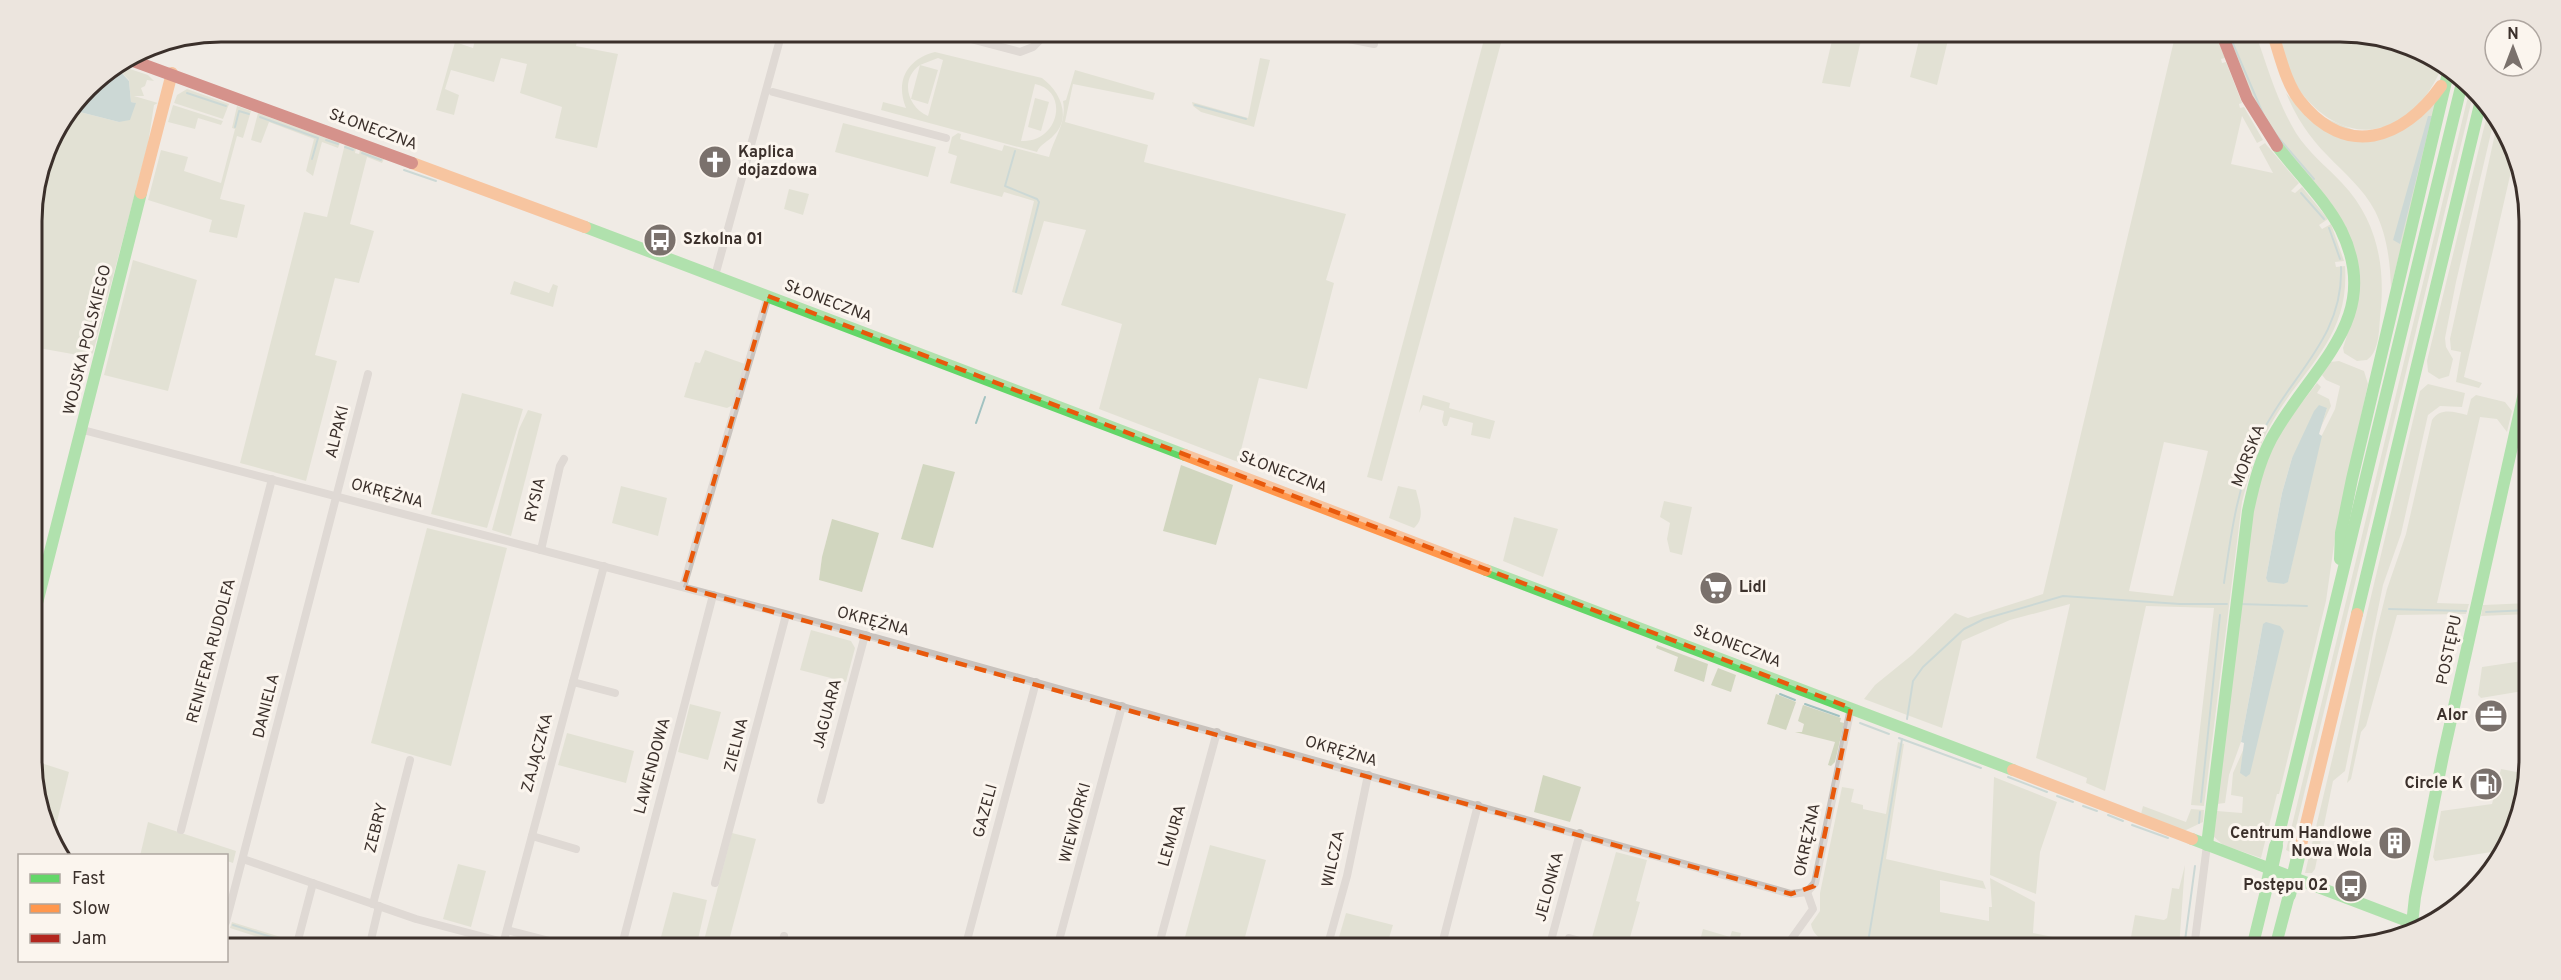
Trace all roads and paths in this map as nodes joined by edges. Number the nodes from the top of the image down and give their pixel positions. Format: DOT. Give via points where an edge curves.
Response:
graph roads {
  1 [pos="778,42"];
  2 [pos="982,42"];
  3 [pos="1038,42"];
  4 [pos="1364,42"];
  5 [pos="2225,42"];
  6 [pos="2276,42"];
  7 [pos="1374,44"];
  8 [pos="138,62"];
  9 [pos="172,73"];
  10 [pos="2446,77"];
  11 [pos="2447,78"];
  12 [pos="2461,89"];
  13 [pos="773,92"];
  14 [pos="2479,108"];
  15 [pos="946,138"];
  16 [pos="715,276"];
  17 [pos="768,296"];
  18 [pos="368,375"];
  19 [pos="82,430"];
  20 [pos="2519,439"];
  21 [pos="564,459"];
  22 [pos="272,479"];
  23 [pos="337,496"];
  24 [pos="541,550"];
  25 [pos="604,566"];
  26 [pos="42,584"];
  27 [pos="683,587"];
  28 [pos="2339,592"];
  29 [pos="713,595"];
  30 [pos="786,615"];
  31 [pos="865,635"];
  32 [pos="573,682"];
  33 [pos="1036,682"];
  34 [pos="615,693"];
  35 [pos="1122,706"];
  36 [pos="1851,708"];
  37 [pos="1217,732"];
  38 [pos="410,760"];
  39 [pos="1368,775"];
  40 [pos="821,800"];
  41 [pos="1479,805"];
  42 [pos="181,830"];
  43 [pos="1580,833"];
  44 [pos="532,837"];
  45 [pos="2207,845"];
  46 [pos="576,849"];
  47 [pos="243,859"];
  48 [pos="313,883"];
  49 [pos="715,883"];
  50 [pos="1807,892"];
  51 [pos="376,905"];
  52 [pos="228,915"];
  53 [pos="2416,921"];
  54 [pos="2408,924"];
  55 [pos="507,930"];
  56 [pos="299,938"];
  57 [pos="371,938"];
  58 [pos="480,938"];
  59 [pos="504,938"];
  60 [pos="538,938"];
  61 [pos="624,938"];
  62 [pos="968,938"];
  63 [pos="1060,938"];
  64 [pos="1161,938"];
  65 [pos="1330,938"];
  66 [pos="1444,938"];
  67 [pos="1552,938"];
  68 [pos="1792,938"];
  69 [pos="2195,938"];
  70 [pos="2254,938"];
  71 [pos="2278,938"];
  1 -- 16 [label="street"];
  2 -- 3 [label="street" via="1020,52"];
  4 -- 7 [label="street"];
  5 -- 45 [label="main road, MORSKA" via="2244,92 2267,134 2322,199 2343,231 2354,278 2352,306 2338,343 2279,425 2255,479 2247,511"];
  6 -- 10 [label="main road" via="2298,98 2328,127 2353,135 2377,136 2413,122"];
  8 -- 9 [label="main road, SŁONECZNA"];
  9 -- 16 [label="main road, SŁONECZNA"];
  9 -- 19 [label="main road, WOJSKA POLSKIEGO"];
  11 -- 28 [label="main road" via="2352,479 2341,533"];
  12 -- 28 [label="main road"];
  13 -- 15 [label="street"];
  14 -- 71 [label="main road, bridge"];
  16 -- 17 [label="main road, SŁONECZNA"];
  17 -- 27 [label="street"];
  17 -- 36 [label="main road, SŁONECZNA"];
  18 -- 23 [label="street, ALPAKI"];
  19 -- 22 [label="street, OKRĘŻNA"];
  19 -- 26 [label="main road, WOJSKA POLSKIEGO"];
  20 -- 53 [label="main road, POSTĘPU" via="2443,756 2417,887"];
  21 -- 24 [label="street, RYSIA"];
  22 -- 23 [label="street, OKRĘŻNA"];
  22 -- 42 [label="street, RENIFERA RUDOLFA"];
  23 -- 24 [label="street, OKRĘŻNA"];
  23 -- 47 [label="street, DANIELA"];
  24 -- 25 [label="street, OKRĘŻNA"];
  25 -- 27 [label="street, OKRĘŻNA"];
  25 -- 32 [label="street, ZAJĄCZKA"];
  27 -- 29 [label="street, OKRĘŻNA"];
  28 -- 70 [label="main road, bridge"];
  29 -- 30 [label="street, OKRĘŻNA"];
  29 -- 61 [label="street, LAWENDOWA"];
  30 -- 31 [label="street, OKRĘŻNA"];
  30 -- 49 [label="street, ZIELNA"];
  31 -- 33 [label="street, OKRĘŻNA"];
  31 -- 40 [label="street, JAGUARA"];
  32 -- 34 [label="street"];
  32 -- 44 [label="street, ZAJĄCZKA"];
  33 -- 35 [label="street, OKRĘŻNA"];
  33 -- 62 [label="street, GAZELI"];
  35 -- 37 [label="street, OKRĘŻNA"];
  35 -- 63 [label="street, WIEWIÓRKI"];
  36 -- 45 [label="main road, SŁONECZNA"];
  36 -- 50 [label="street, OKRĘŻNA" via="1815,883"];
  37 -- 39 [label="street, OKRĘŻNA"];
  37 -- 64 [label="street, LEMURA"];
  38 -- 51 [label="street, ZEBRY"];
  39 -- 41 [label="street, OKRĘŻNA"];
  39 -- 65 [label="street, WILCZA"];
  41 -- 43 [label="street, OKRĘŻNA"];
  41 -- 66 [label="street"];
  43 -- 50 [label="street, OKRĘŻNA" via="1791,894"];
  43 -- 67 [label="street, JELONKA"];
  44 -- 46 [label="street"];
  44 -- 55 [label="street, ZAJĄCZKA"];
  45 -- 54 [label="main road, SŁONECZNA"];
  45 -- 69 [label="street, MORSKA"];
  47 -- 48 [label="street"];
  47 -- 52 [label="street, DANIELA"];
  48 -- 51 [label="street"];
  48 -- 56 [label="street"];
  50 -- 68 [label="street" via="1813,909"];
  51 -- 57 [label="street, ZEBRY"];
  51 -- 58 [label="street"];
  55 -- 59 [label="street, ZAJĄCZKA"];
  55 -- 60 [label="street"];
}
